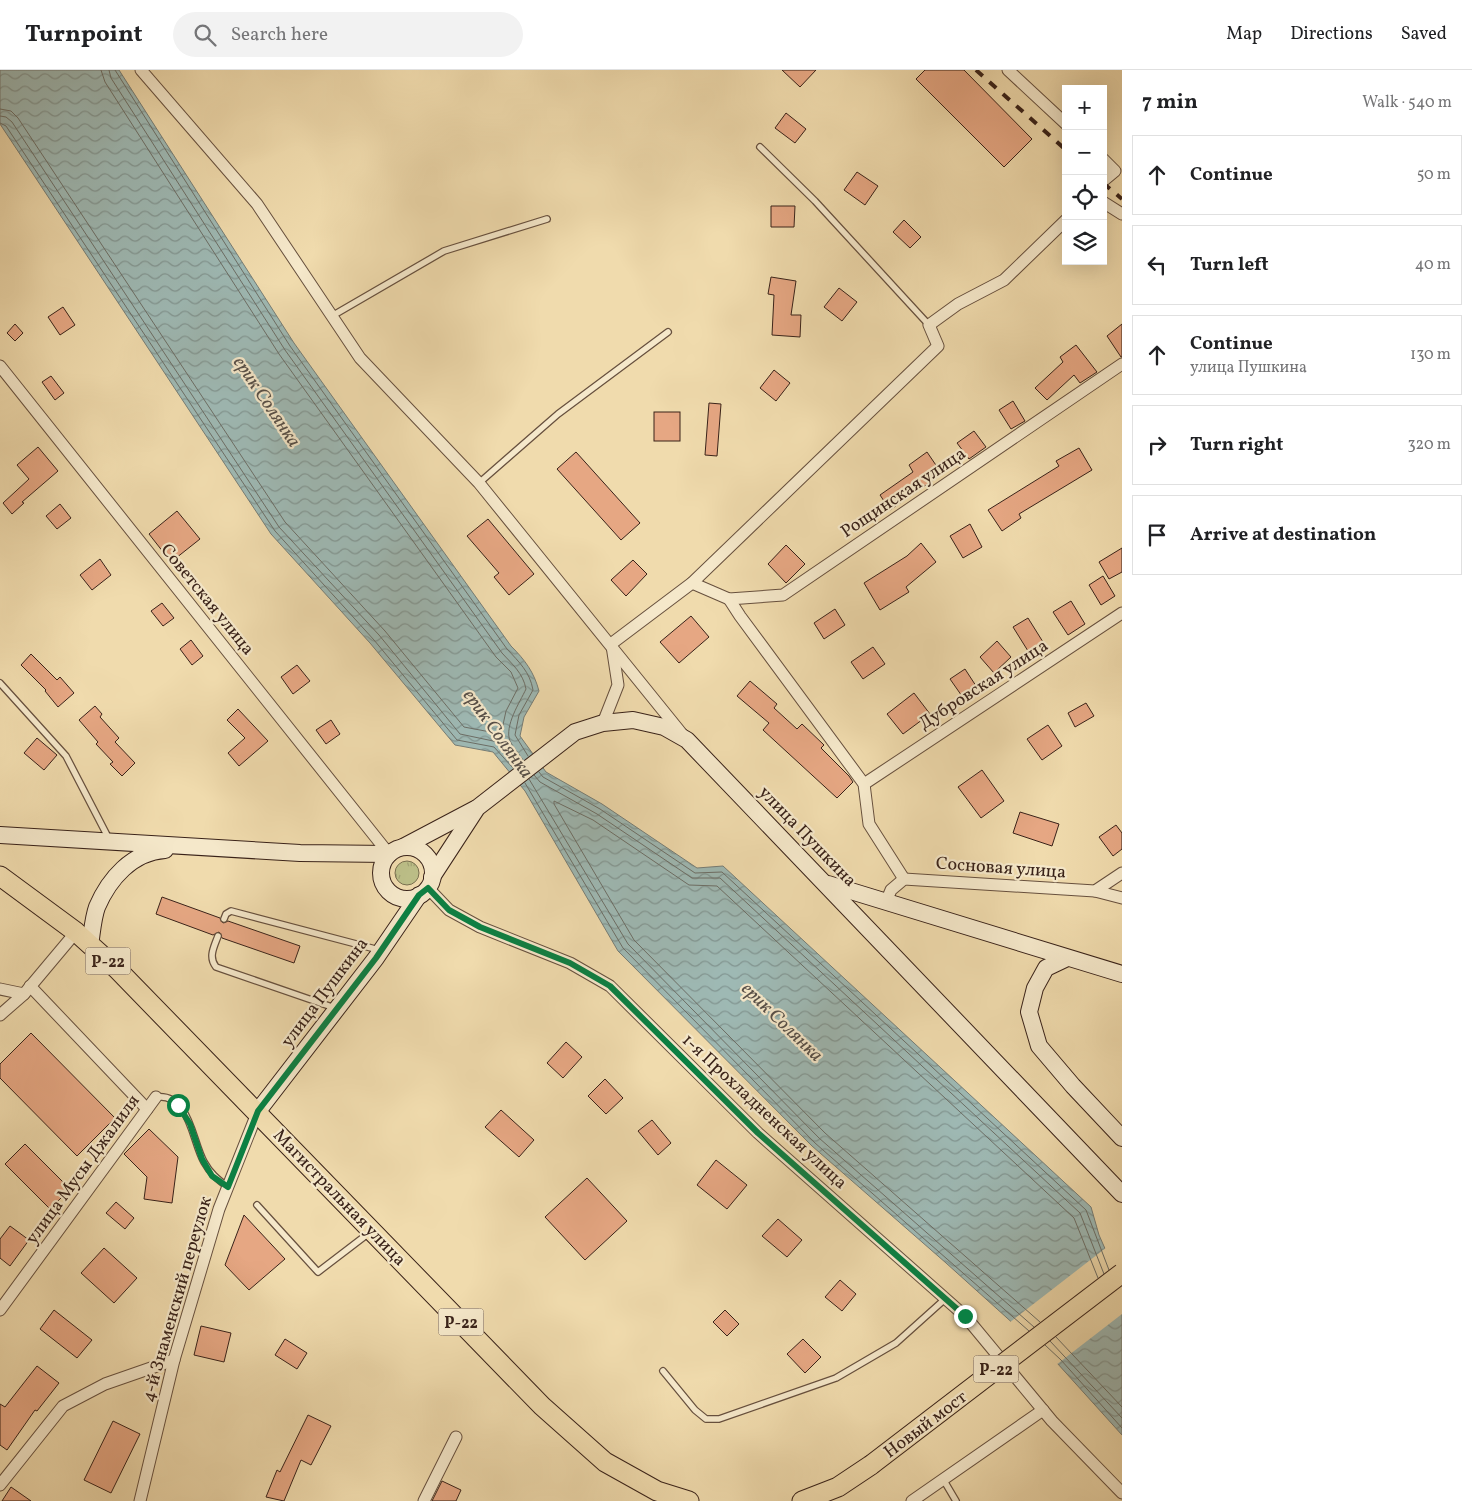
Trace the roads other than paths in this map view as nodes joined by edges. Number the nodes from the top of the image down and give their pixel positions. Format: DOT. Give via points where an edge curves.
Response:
graph roads {
  1 [pos="141,70"];
  2 [pos="1008,70"];
  3 [pos="1062,120"];
  4 [pos="760,148"];
  5 [pos="1107,163"];
  6 [pos="1118,174"];
  7 [pos="1107,205"];
  8 [pos="1122,214"];
  9 [pos="547,219"];
  10 [pos="1062,224"];
  11 [pos="332,316"];
  12 [pos="929,325"];
  13 [pos="668,332"];
  14 [pos="1122,364"];
  15 [pos="0,366"];
  16 [pos="479,482"];
  17 [pos="692,583"];
  18 [pos="729,599"];
  19 [pos="1122,613"];
  20 [pos="611,644"];
  21 [pos="0,683"];
  22 [pos="603,723"];
  23 [pos="687,740"];
  24 [pos="864,784"];
  25 [pos="477,808"];
  26 [pos="0,835"];
  27 [pos="111,843"];
  28 [pos="197,847"];
  29 [pos="396,851"];
  30 [pos="1122,873"];
  31 [pos="0,876"];
  32 [pos="904,878"];
  33 [pos="826,883"];
  34 [pos="426,887"];
  35 [pos="1095,891"];
  36 [pos="1122,898"];
  37 [pos="886,902"];
  38 [pos="224,919"];
  39 [pos="76,932"];
  40 [pos="218,936"];
  41 [pos="90,945"];
  42 [pos="381,950"];
  43 [pos="1067,958"];
  44 [pos="1122,974"];
  45 [pos="0,989"];
  46 [pos="27,990"];
  47 [pos="337,1008"];
  48 [pos="0,1015"];
  49 [pos="156,1097"];
  50 [pos="147,1110"];
  51 [pos="258,1111"];
  52 [pos="1122,1138"];
  53 [pos="228,1187"];
  54 [pos="1122,1194"];
  55 [pos="257,1205"];
  56 [pos="372,1230"];
  57 [pos="1122,1273"];
  58 [pos="945,1299"];
  59 [pos="0,1310"];
  60 [pos="174,1360"];
  61 [pos="663,1371"];
  62 [pos="1043,1410"];
  63 [pos="456,1437"];
  64 [pos="943,1479"];
  65 [pos="0,1485"];
  66 [pos="1122,1493"];
  67 [pos="140,1501"];
  68 [pos="424,1501"];
  69 [pos="689,1501"];
  70 [pos="802,1501"];
  71 [pos="912,1501"];
  72 [pos="956,1501"];
  1 -- 11 [label="street" via="257,204"];
  2 -- 3 [label="street"];
  4 -- 12 [label="lane"];
  5 -- 6 [label="street"];
  7 -- 8 [label="street"];
  9 -- 11 [label="lane" via="444,251"];
  10 -- 12 [label="street" via="1004,280 958,304"];
  11 -- 16 [label="street" via="360,358"];
  12 -- 17 [label="street" via="938,346"];
  13 -- 16 [label="lane" via="558,414"];
  14 -- 18 [label="street, Рощинская улица" via="783,595"];
  15 -- 29 [label="street, Советская улица"];
  16 -- 20 [label="street"];
  17 -- 18 [label="street, Рощинская улица"];
  17 -- 20 [label="street"];
  18 -- 24 [label="street"];
  19 -- 24 [label="street, Дубровская улица"];
  20 -- 22 [label="street" via="618,686"];
  20 -- 23 [label="street"];
  21 -- 27 [label="lane" via="66,756"];
  22 -- 23 [label="main road, улица Пушкина" via="632,720 664,727"];
  22 -- 25 [label="main road, улица Пушкина" via="575,732"];
  23 -- 33 [label="main road, улица Пушкина"];
  24 -- 32 [label="street" via="869,824"];
  25 -- 29 [label="main road"];
  25 -- 34 [label="main road, улица Пушкина"];
  26 -- 27 [label="main road"];
  27 -- 28 [label="main road"];
  28 -- 29 [label="main road" via="300,853"];
  28 -- 41 [label="main road" via="160,850 138,858 117,873 97,908"];
  29 -- 34 [label="main road" via="419,850 425,855 432,869"];
  29 -- 34 [label="main road" via="382,865 384,885 400,897"];
  30 -- 35 [label="street"];
  31 -- 39 [label="highway, Магистральная улица / Р-22"];
  32 -- 35 [label="street, Сосновая улица"];
  32 -- 37 [label="street" via="891,890"];
  33 -- 37 [label="main road"];
  33 -- 54 [label="main road, улица Пушкина"];
  34 -- 42 [label="main road, улица Пушкина"];
  34 -- 58 [label="street, 1-я Прохладненская улица" via="449,910 480,927 570,963 610,986 758,1133"];
  35 -- 36 [label="street, Сосновая улица"];
  37 -- 43 [label="main road"];
  38 -- 42 [label="lane" via="231,911"];
  39 -- 41 [label="highway, Магистральная улица / Р-22"];
  39 -- 46 [label="street"];
  40 -- 47 [label="lane" via="211,956 216,967"];
  41 -- 51 [label="highway, Магистральная улица / Р-22"];
  42 -- 47 [label="main road, улица Пушкина"];
  43 -- 44 [label="main road"];
  43 -- 52 [label="main road" via="1046,968 1035,988 1029,1012 1040,1046"];
  45 -- 46 [label="street"];
  46 -- 48 [label="street"];
  46 -- 50 [label="street"];
  47 -- 51 [label="main road, улица Пушкина"];
  49 -- 50 [label="street, улица Мусы Джалиля"];
  49 -- 53 [label="lane" via="164,1096 178,1105 190,1124 202,1159 212,1176"];
  50 -- 59 [label="street, улица Мусы Джалиля"];
  51 -- 53 [label="street, 4-й Знаменский переулок"];
  51 -- 56 [label="highway, Магистральная улица / Р-22"];
  53 -- 60 [label="street, 4-й Знаменский переулок"];
  55 -- 56 [label="lane" via="318,1272"];
  56 -- 69 [label="highway, Магистральная улица / Р-22" via="542,1406 605,1462 657,1492"];
  57 -- 70 [label="highway, Новый мост / Р-22, bridge" via="871,1465 838,1486"];
  58 -- 61 [label="lane" via="896,1343 836,1378 719,1420 706,1419 695,1410"];
  58 -- 62 [label="street, 1-я Прохладненская улица" via="976,1328"];
  60 -- 65 [label="street" via="105,1384 63,1406"];
  60 -- 67 [label="street, 4-й Знаменский переулок"];
  62 -- 64 [label="street"];
  62 -- 66 [label="street, 1-я Прохладненская улица"];
  63 -- 68 [label="street"];
  64 -- 71 [label="street"];
  64 -- 72 [label="lane"];
}
